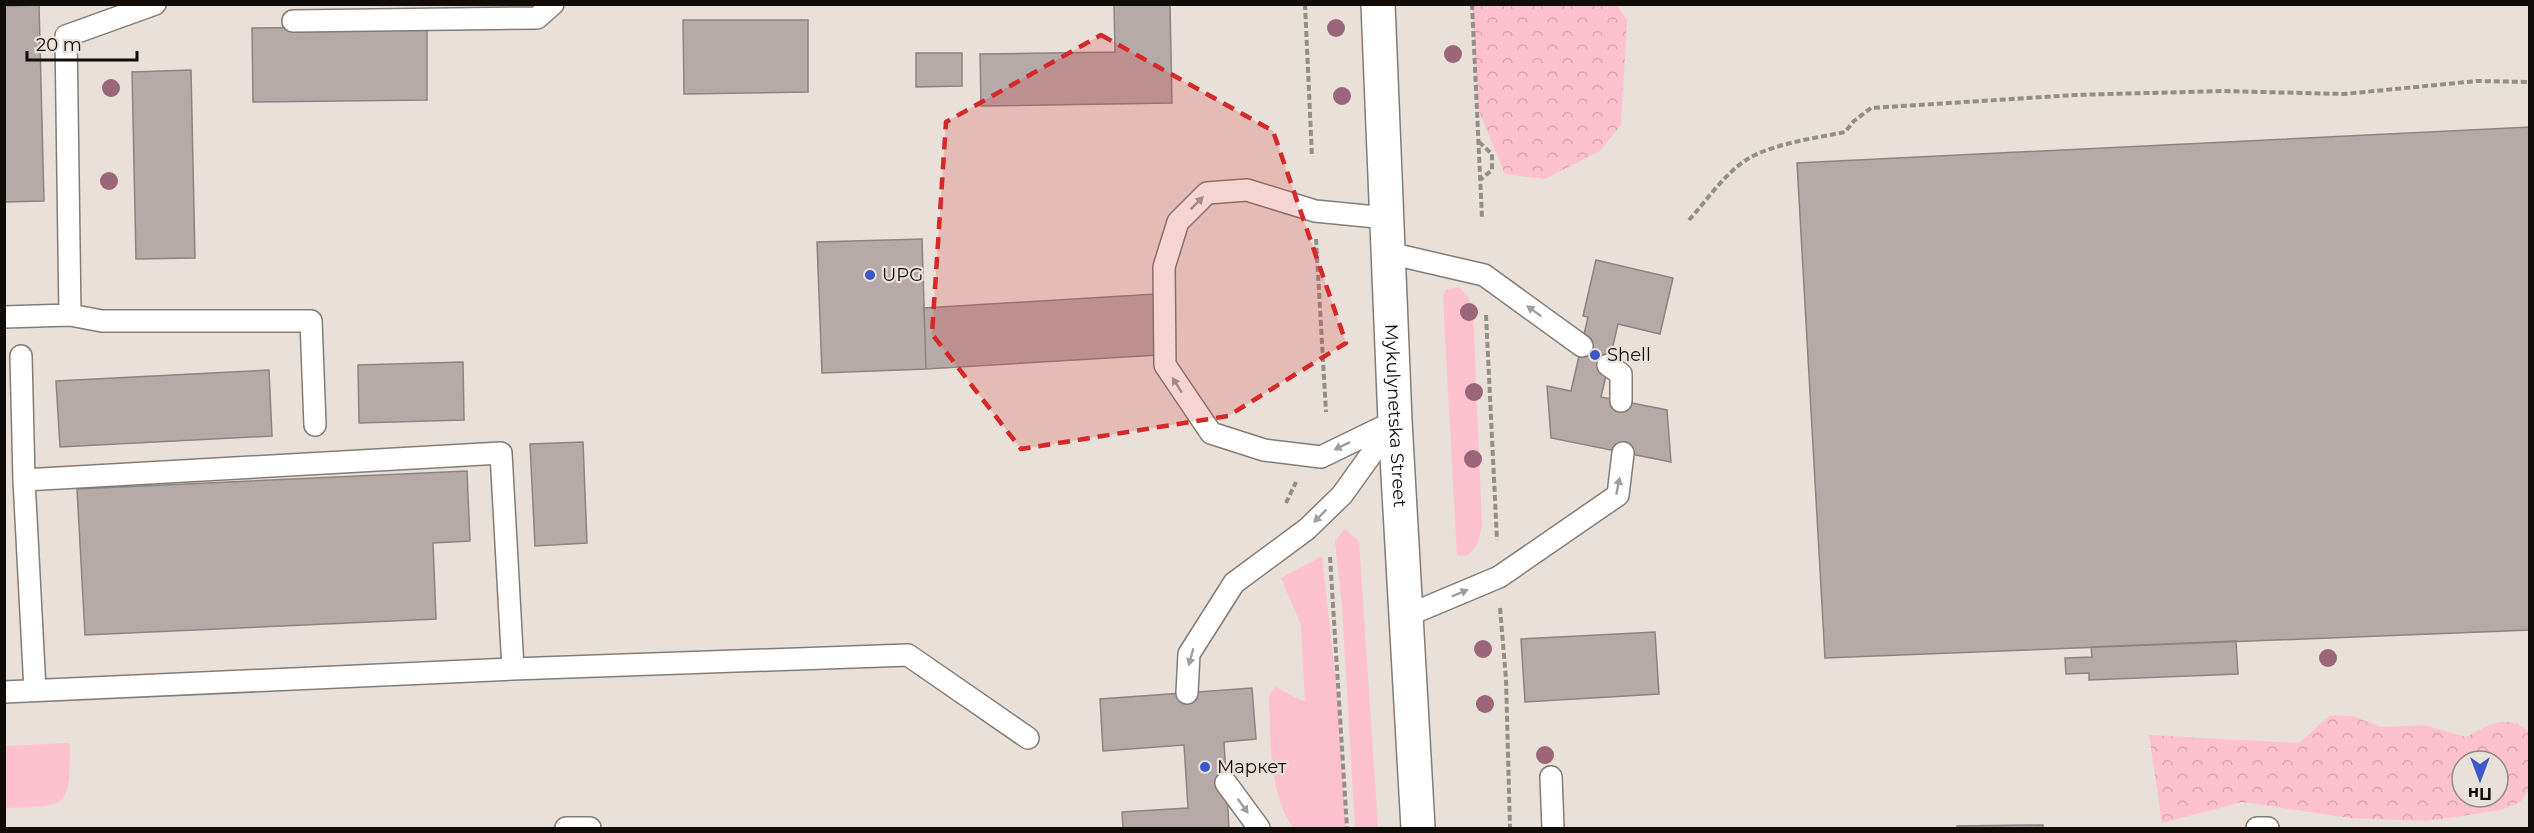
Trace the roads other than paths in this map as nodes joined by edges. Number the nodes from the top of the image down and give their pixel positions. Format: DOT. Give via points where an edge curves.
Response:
graph roads {
  1 [pos="155,4"];
  2 [pos="553,4"];
  3 [pos="1378,4"];
  4 [pos="293,21"];
  5 [pos="1387,218"];
  6 [pos="1389,253"];
  7 [pos="70,315"];
  8 [pos="4,317"];
  9 [pos="1582,346"];
  10 [pos="21,356"];
  11 [pos="1608,365"];
  12 [pos="1621,401"];
  13 [pos="1395,421"];
  14 [pos="315,425"];
  15 [pos="1623,453"];
  16 [pos="24,480"];
  17 [pos="1406,616"];
  18 [pos="513,669"];
  19 [pos="35,690"];
  20 [pos="4,692"];
  21 [pos="1186,693"];
  22 [pos="1028,738"];
  23 [pos="1551,777"];
  24 [pos="1226,783"];
  25 [pos="566,828"];
  26 [pos="590,828"];
  27 [pos="1260,828"];
  28 [pos="1418,828"];
  29 [pos="1553,828"];
  30 [pos="2257,828"];
  31 [pos="2268,828"];
  1 -- 7 [label="lane" via="66,36"];
  2 -- 4 [label="lane" via="537,18"];
  3 -- 5 [label="highway, Mykulynetska Street"];
  5 -- 6 [label="highway, Mykulynetska Street"];
  13 -- 5 [label="lane, one-way" via="1321,456 1264,450 1211,433 1165,365 1164,267 1178,222 1207,193 1247,190 1315,211"];
  9 -- 6 [label="lane, one-way" via="1484,275"];
  6 -- 13 [label="highway, Mykulynetska Street"];
  7 -- 8 [label="lane"];
  7 -- 14 [label="lane" via="102,321 311,321"];
  10 -- 16 [label="lane"];
  11 -- 12 [label="lane" via="1621,374"];
  13 -- 17 [label="highway, Mykulynetska Street"];
  13 -- 21 [label="lane, one-way" via="1342,495 1307,529 1234,583 1189,654"];
  17 -- 15 [label="lane, one-way" via="1499,577 1617,495"];
  16 -- 18 [label="lane" via="501,453"];
  16 -- 19 [label="lane"];
  17 -- 28 [label="highway, Mykulynetska Street"];
  18 -- 19 [label="lane"];
  18 -- 22 [label="lane" via="908,655"];
  19 -- 20 [label="lane"];
  23 -- 29 [label="lane"];
  24 -- 27 [label="lane, one-way"];
  25 -- 26 [label="lane"];
  30 -- 31 [label="lane"];
}
